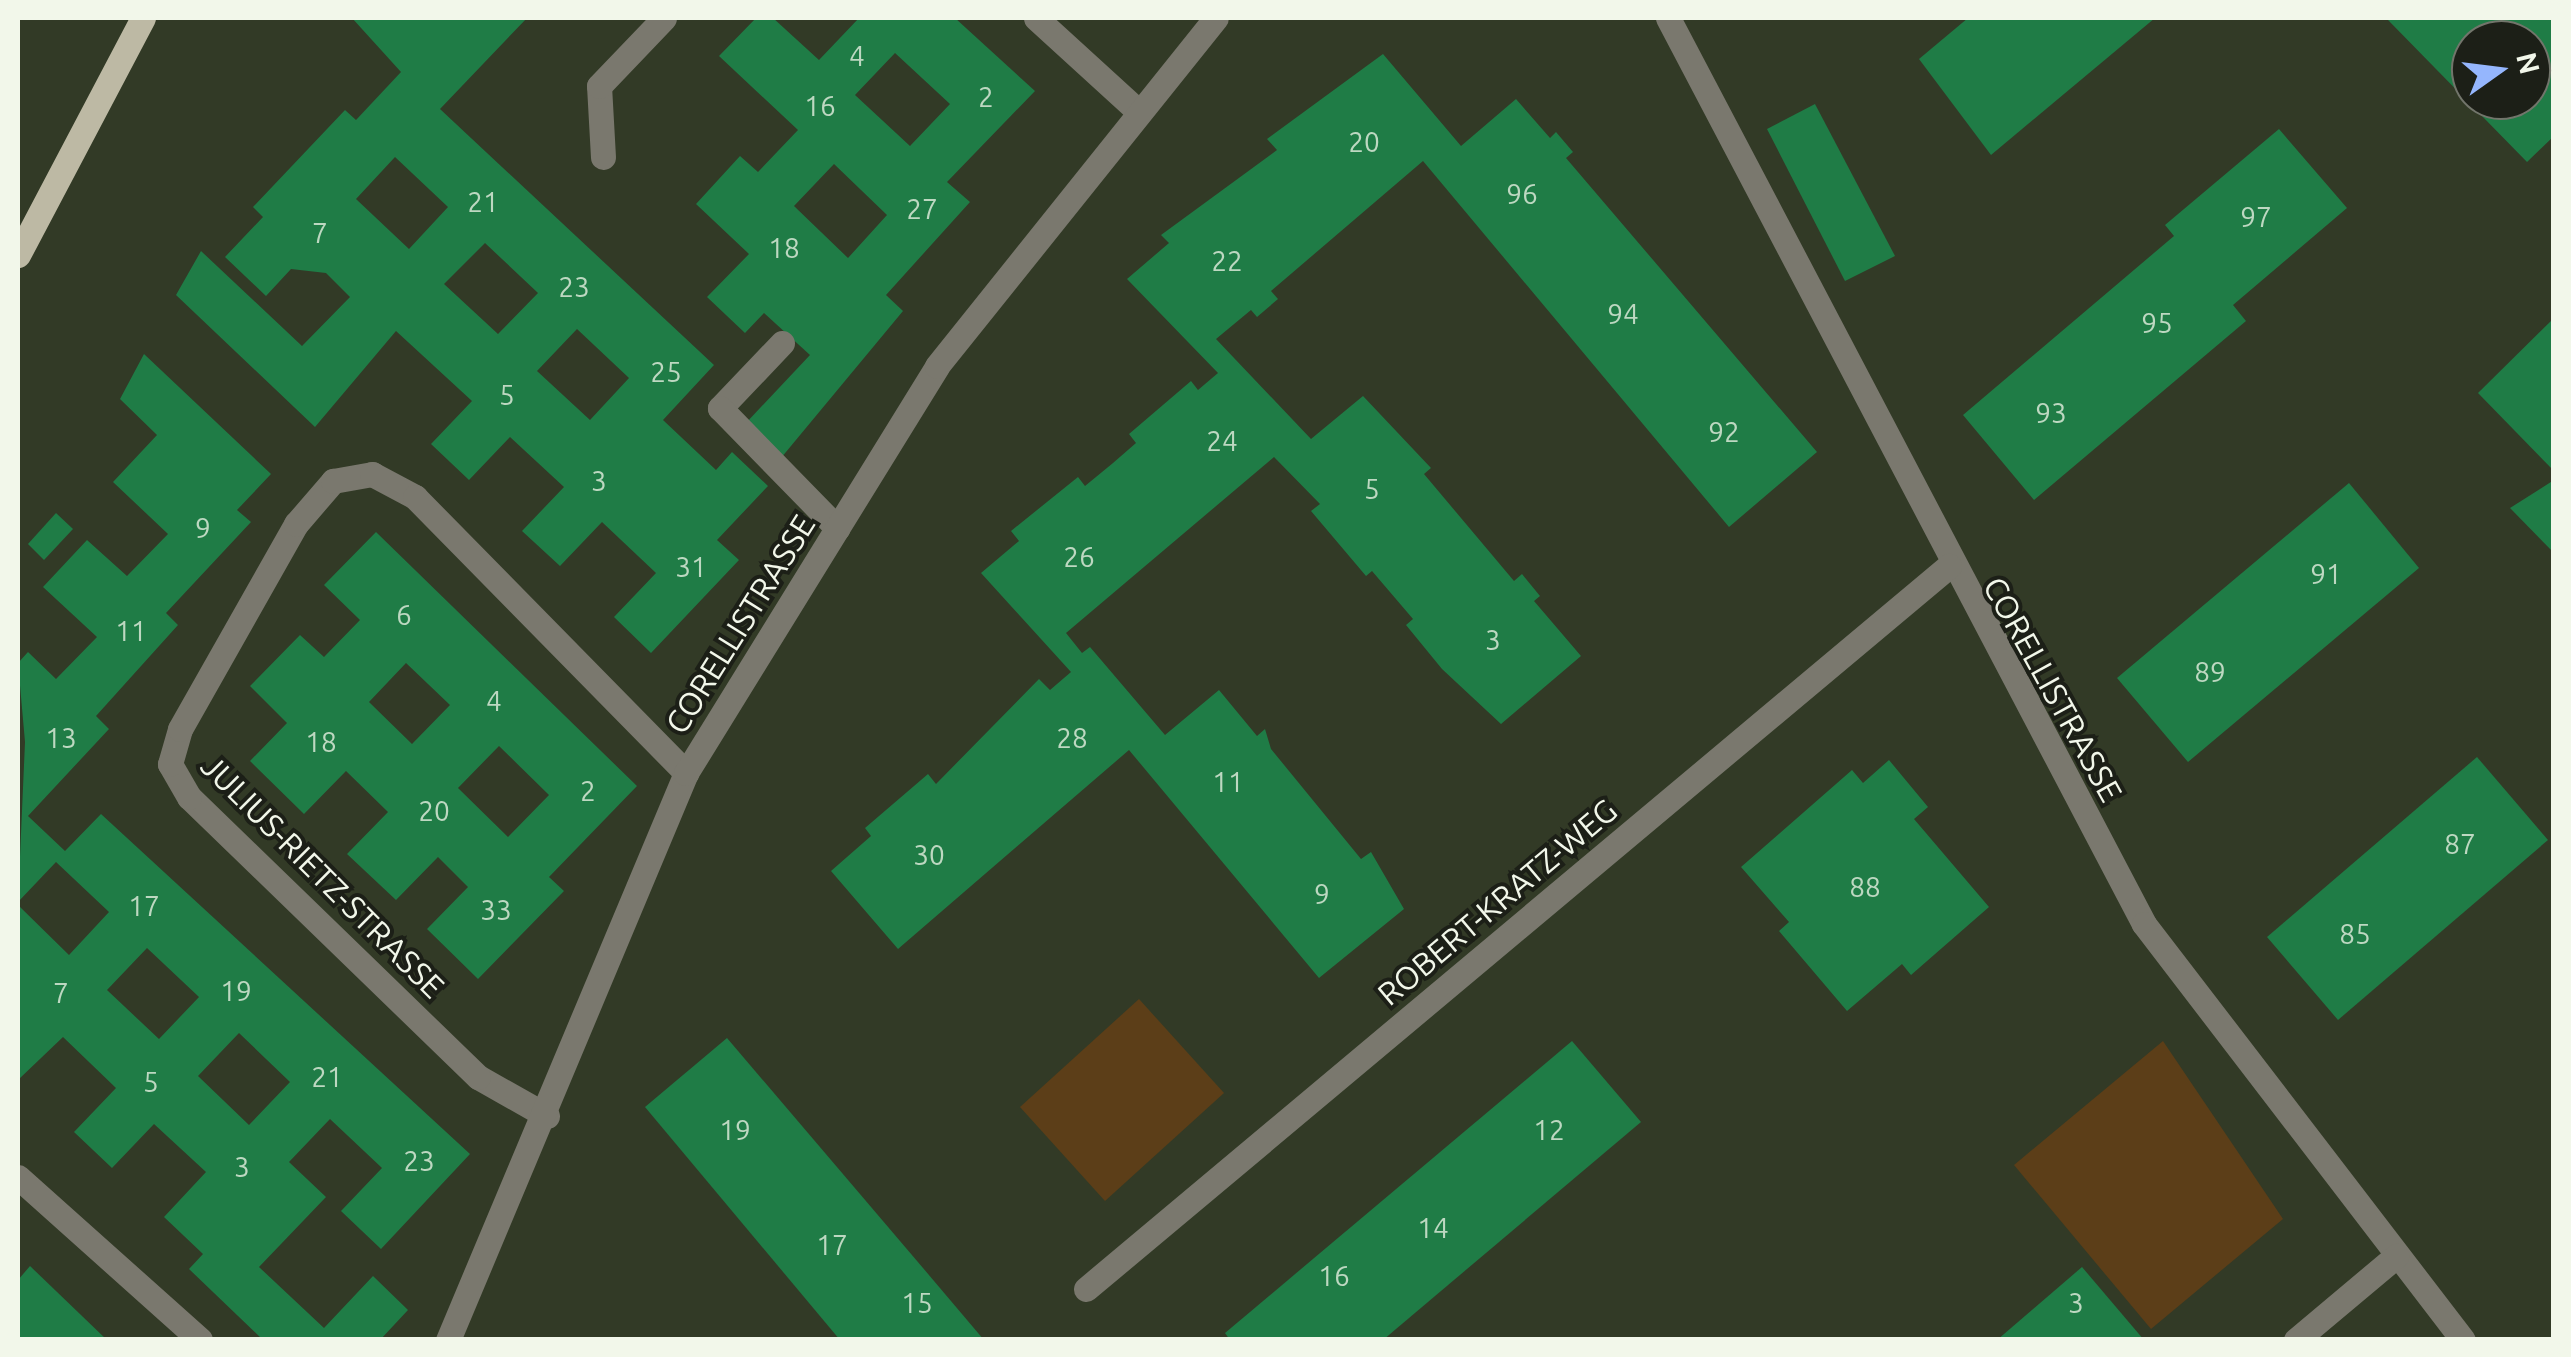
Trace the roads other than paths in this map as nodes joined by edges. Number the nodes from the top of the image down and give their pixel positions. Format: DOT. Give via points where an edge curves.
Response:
graph roads {
  1 [pos="142,18"];
  2 [pos="664,18"];
  3 [pos="1036,18"];
  4 [pos="1216,18"];
  5 [pos="1668,18"];
  6 [pos="1138,111"];
  7 [pos="603,158"];
  8 [pos="18,255"];
  9 [pos="782,344"];
  10 [pos="837,528"];
  11 [pos="1949,566"];
  12 [pos="686,773"];
  13 [pos="547,1116"];
  14 [pos="18,1177"];
  15 [pos="2396,1256"];
  16 [pos="1086,1289"];
  17 [pos="200,1340"];
  18 [pos="448,1340"];
  19 [pos="2296,1340"];
  20 [pos="2463,1340"];
  1 -- 8 [label="main road"];
  2 -- 7 [label="street" via="600,86"];
  3 -- 6 [label="street"];
  4 -- 6 [label="street, CORELLISTRASSE"];
  5 -- 11 [label="street, CORELLISTRASSE"];
  6 -- 10 [label="street, CORELLISTRASSE" via="937,366"];
  9 -- 10 [label="street" via="720,408"];
  10 -- 12 [label="street, CORELLISTRASSE"];
  11 -- 15 [label="street, CORELLISTRASSE" via="2144,924"];
  11 -- 16 [label="street, ROBERT-KRATZ-WEG"];
  12 -- 13 [label="street, CORELLISTRASSE"];
  12 -- 13 [label="street, JULIUS-RIETZ-STRASSE" via="415,496 372,474 334,480 296,524 180,729 170,764 189,797 478,1077"];
  13 -- 18 [label="street, CORELLISTRASSE"];
  14 -- 17 [label="street"];
  15 -- 19 [label="street"];
  15 -- 20 [label="street, CORELLISTRASSE"];
}
